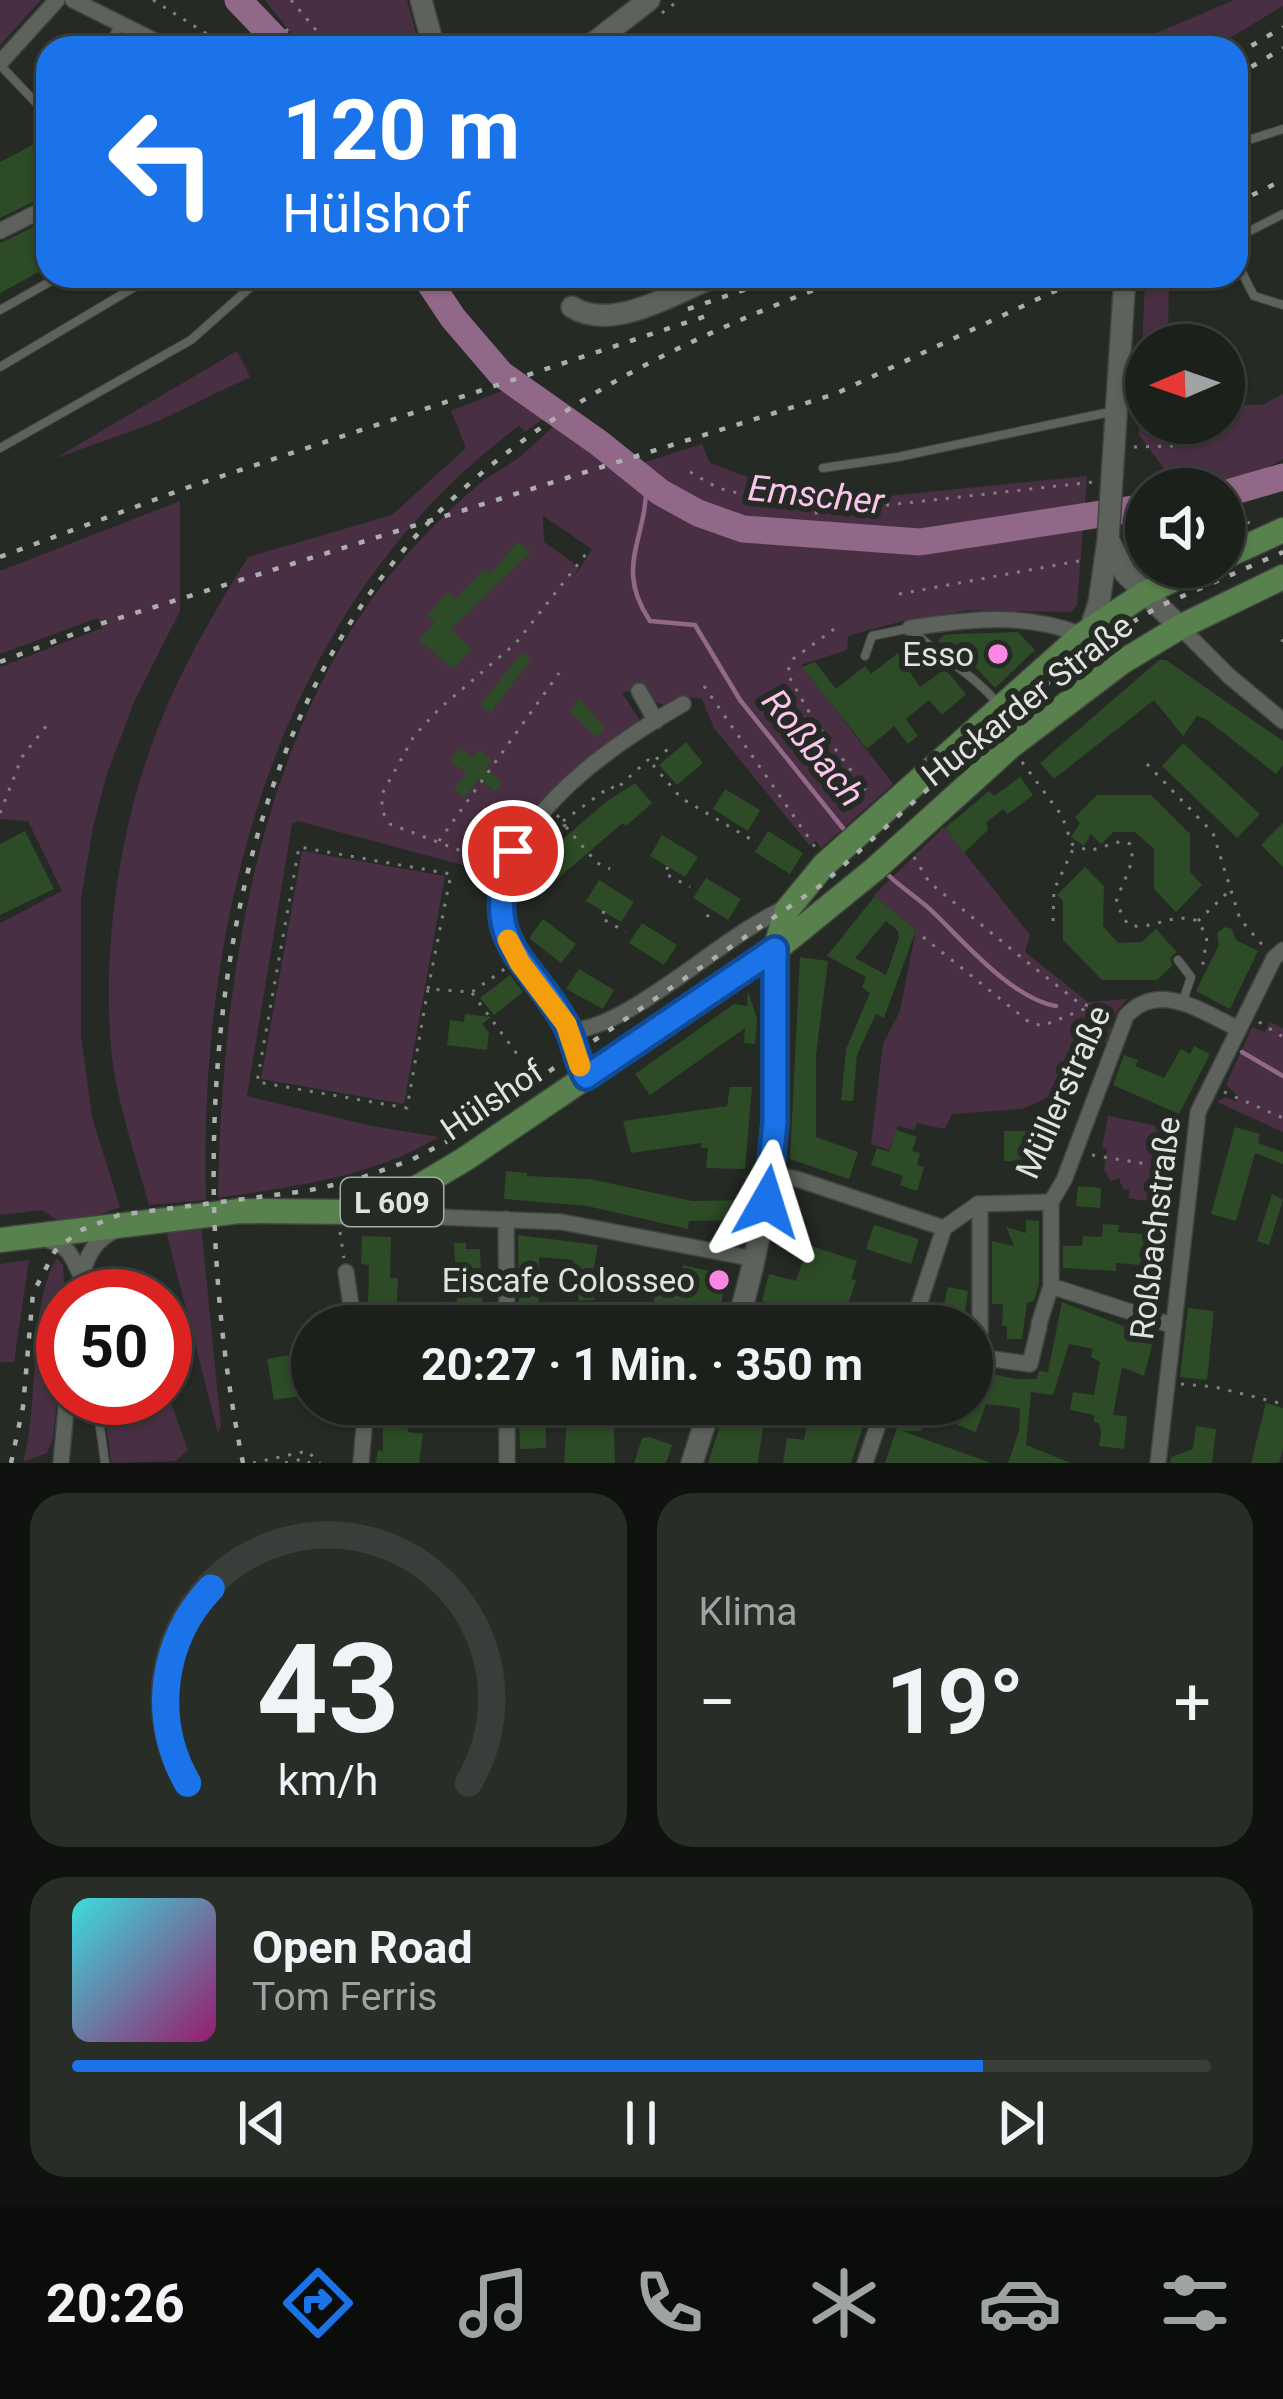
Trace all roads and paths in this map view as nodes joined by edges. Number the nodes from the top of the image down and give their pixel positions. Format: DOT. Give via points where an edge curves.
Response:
graph roads {
  1 [pos="57,0"];
  2 [pos="73,0"];
  3 [pos="153,0"];
  4 [pos="291,0"];
  5 [pos="421,0"];
  6 [pos="649,0"];
  7 [pos="120,24"];
  8 [pos="286,29"];
  9 [pos="114,36"];
  10 [pos="144,36"];
  11 [pos="210,36"];
  12 [pos="292,36"];
  13 [pos="321,36"];
  14 [pos="431,36"];
  15 [pos="602,36"];
  16 [pos="0,64"];
  17 [pos="36,103"];
  18 [pos="1283,129"];
  19 [pos="1248,140"];
  20 [pos="36,212"];
  21 [pos="1283,214"];
  22 [pos="0,231"];
  23 [pos="1248,232"];
  24 [pos="1248,285"];
  25 [pos="39,288"];
  26 [pos="133,288"];
  27 [pos="248,288"];
  28 [pos="684,288"];
  29 [pos="1124,288"];
  30 [pos="1283,304"];
  31 [pos="572,307"];
  32 [pos="0,310"];
  33 [pos="0,367"];
  34 [pos="1118,412"];
  35 [pos="1173,446"];
  36 [pos="0,448"];
  37 [pos="1126,448"];
  38 [pos="823,468"];
  39 [pos="690,472"];
  40 [pos="1113,483"];
  41 [pos="1258,520"];
  42 [pos="1245,524"];
  43 [pos="1283,530"];
  44 [pos="1107,544"];
  45 [pos="1245,547"];
  46 [pos="590,550"];
  47 [pos="1283,577"];
  48 [pos="1155,588"];
  49 [pos="1147,592"];
  50 [pos="899,594"];
  51 [pos="1180,627"];
  52 [pos="910,628"];
  53 [pos="834,629"];
  54 [pos="1086,632"];
  55 [pos="865,656"];
  56 [pos="559,673"];
  57 [pos="704,686"];
  58 [pos="639,691"];
  59 [pos="683,704"];
  60 [pos="1001,706"];
  61 [pos="52,720"];
  62 [pos="656,721"];
  63 [pos="1283,721"];
  64 [pos="1011,746"];
  65 [pos="669,748"];
  66 [pos="652,763"];
  67 [pos="1147,764"];
  68 [pos="1174,777"];
  69 [pos="1167,784"];
  70 [pos="884,811"];
  71 [pos="0,812"];
  72 [pos="1217,819"];
  73 [pos="1209,828"];
  74 [pos="752,840"];
  75 [pos="437,843"];
  76 [pos="1074,845"];
  77 [pos="897,848"];
  78 [pos="833,857"];
  79 [pos="668,866"];
  80 [pos="610,869"];
  81 [pos="506,871"];
  82 [pos="690,887"];
  83 [pos="1230,890"];
  84 [pos="790,906"];
  85 [pos="712,910"];
  86 [pos="604,911"];
  87 [pos="707,917"];
  88 [pos="1053,920"];
  89 [pos="1198,921"];
  90 [pos="626,932"];
  91 [pos="923,937"];
  92 [pos="775,949"];
  93 [pos="1278,954"];
  94 [pos="518,959"];
  95 [pos="1178,960"];
  96 [pos="1200,978"];
  97 [pos="428,989"];
  98 [pos="472,992"];
  99 [pos="1182,1002"];
  100 [pos="1089,1008"];
  101 [pos="1126,1016"];
  102 [pos="1240,1021"];
  103 [pos="569,1031"];
  104 [pos="1283,1036"];
  105 [pos="517,1054"];
  106 [pos="586,1077"];
  107 [pos="1210,1085"];
  108 [pos="1283,1118"];
  109 [pos="1084,1154"];
  110 [pos="1179,1169"];
  111 [pos="771,1174"];
  112 [pos="411,1192"];
  113 [pos="1051,1202"];
  114 [pos="980,1204"];
  115 [pos="506,1219"];
  116 [pos="388,1224"];
  117 [pos="125,1225"];
  118 [pos="420,1225"];
  119 [pos="944,1228"];
  120 [pos="34,1236"];
  121 [pos="340,1237"];
  122 [pos="0,1240"];
  123 [pos="755,1259"];
  124 [pos="78,1269"];
  125 [pos="84,1269"];
  126 [pos="346,1272"];
  127 [pos="1051,1286"];
  128 [pos="350,1305"];
  129 [pos="506,1305"];
  130 [pos="743,1305"];
  131 [pos="922,1305"];
  132 [pos="977,1305"];
  133 [pos="1174,1326"];
  134 [pos="993,1359"];
  135 [pos="1167,1382"];
  136 [pos="1283,1404"];
  137 [pos="65,1425"];
  138 [pos="100,1425"];
  139 [pos="364,1425"];
  140 [pos="507,1425"];
  141 [pos="704,1425"];
  142 [pos="878,1425"];
  143 [pos="61,1463"];
  144 [pos="105,1463"];
  145 [pos="253,1463"];
  146 [pos="285,1463"];
  147 [pos="310,1463"];
  148 [pos="320,1463"];
  149 [pos="361,1463"];
  150 [pos="507,1463"];
  151 [pos="692,1463"];
  152 [pos="865,1463"];
  153 [pos="1158,1463"];
  1 -- 16 [label="street"];
  2 -- 7 [label="street"];
  3 -- 11 [label="path"];
  4 -- 13 [label="path"];
  5 -- 14 [label="street"];
  6 -- 15 [label="street"];
  7 -- 9 [label="lane"];
  7 -- 10 [label="street"];
  8 -- 12 [label="path"];
  16 -- 17 [label="lane"];
  18 -- 19 [label="lane"];
  20 -- 22 [label="street"];
  21 -- 23 [label="lane"];
  24 -- 30 [label="lane" via="1255,296"];
  25 -- 32 [label="lane"];
  26 -- 33 [label="lane"];
  27 -- 36 [label="lane" via="190,340"];
  28 -- 31 [label="street" via="613,315"];
  29 -- 34 [label="street"];
  34 -- 38 [label="lane"];
  34 -- 40 [label="street"];
  35 -- 37 [label="path"];
  39 -- 40 [label="path" via="718,488 816,513"];
  40 -- 44 [label="street"];
  41 -- 42 [label="path"];
  43 -- 45 [label="main road"];
  44 -- 49 [label="street"];
  44 -- 50 [label="path"];
  44 -- 54 [label="street"];
  46 -- 75 [label="path" via="516,643 424,724 389,781 380,803 385,818"];
  47 -- 51 [label="main road, Huckarder Straße / L 609"];
  48 -- 49 [label="main road, Huckarder Straße"];
  49 -- 51 [label="street"];
  49 -- 54 [label="main road, Huckarder Straße"];
  51 -- 63 [label="street"];
  51 -- 64 [label="main road, Huckarder Straße / L 609"];
  52 -- 54 [label="street" via="1017,618"];
  52 -- 55 [label="lane" via="872,636"];
  52 -- 60 [label="lane"];
  53 -- 70 [label="path" via="793,659 787,673"];
  54 -- 60 [label="main road, Huckarder Straße"];
  56 -- 75 [label="path"];
  57 -- 78 [label="path"];
  58 -- 62 [label="street"];
  59 -- 62 [label="street"];
  60 -- 70 [label="main road, Huckarder Straße"];
  61 -- 71 [label="path" via="22,757"];
  62 -- 81 [label="street" via="549,806"];
  64 -- 76 [label="path"];
  64 -- 77 [label="main road, Huckarder Straße / L 609"];
  65 -- 66 [label="path"];
  66 -- 74 [label="path" via="680,798"];
  66 -- 80 [label="path" via="563,824"];
  67 -- 69 [label="path"];
  68 -- 69 [label="path"];
  69 -- 73 [label="path"];
  70 -- 78 [label="main road, Huckarder Straße"];
  72 -- 73 [label="path"];
  73 -- 83 [label="path"];
  75 -- 81 [label="path"];
  76 -- 88 [label="path" via="1054,890"];
  76 -- 89 [label="path" via="1089,851 1130,844 1132,862 1116,903 1128,925"];
  77 -- 92 [label="main road, Huckarder Straße / L 609"];
  77 -- 100 [label="path"];
  78 -- 84 [label="main road, Huckarder Straße"];
  79 -- 82 [label="path" via="664,873"];
  81 -- 94 [label="street" via="506,935"];
  83 -- 89 [label="path"];
  83 -- 93 [label="path" via="1240,919"];
  84 -- 92 [label="main road, Huckarder Straße"];
  84 -- 103 [label="street, Hülshof" via="606,1024"];
  85 -- 87 [label="path"];
  86 -- 90 [label="path" via="601,918"];
  89 -- 96 [label="path" via="1208,937"];
  91 -- 100 [label="path" via="1029,1022 1042,1026"];
  92 -- 106 [label="main road, Hülshof / L 609"];
  92 -- 111 [label="street, Huckarder Straße"];
  93 -- 102 [label="street, Roßbachstraße"];
  94 -- 98 [label="path"];
  94 -- 103 [label="street"];
  95 -- 99 [label="lane" via="1191,977"];
  97 -- 97 [label="path" via="451,874 299,847 257,1082 406,1108"];
  97 -- 98 [label="path"];
  98 -- 105 [label="path"];
  99 -- 101 [label="street, Müllerstraße" via="1143,1001"];
  99 -- 102 [label="street"];
  100 -- 101 [label="path"];
  101 -- 113 [label="street, Müllerstraße"];
  102 -- 104 [label="path"];
  102 -- 107 [label="street, Roßbachstraße"];
  103 -- 106 [label="street"];
  106 -- 112 [label="main road, Hülshof / L 609"];
  107 -- 108 [label="path"];
  107 -- 133 [label="street, Roßbachstraße" via="1198,1112"];
  109 -- 110 [label="path"];
  111 -- 119 [label="street"];
  111 -- 123 [label="street, Huckarder Straße"];
  112 -- 115 [label="street" via="437,1217"];
  112 -- 117 [label="main road, Hülshof / L 609" via="356,1212 240,1211"];
  113 -- 114 [label="street, Müllerstraße"];
  113 -- 127 [label="street"];
  114 -- 119 [label="street, Müllerstraße"];
  114 -- 132 [label="street"];
  115 -- 123 [label="street" via="586,1225"];
  115 -- 129 [label="street"];
  116 -- 118 [label="path"];
  117 -- 120 [label="main road, Hülshof / L 609"];
  117 -- 125 [label="street" via="100,1238"];
  119 -- 131 [label="street"];
  120 -- 122 [label="main road, Hülshof / L 609"];
  120 -- 124 [label="street" via="63,1244"];
  121 -- 126 [label="path"];
  123 -- 130 [label="street, Huckarder Straße"];
  126 -- 128 [label="street"];
  127 -- 133 [label="street"];
  127 -- 134 [label="street" via="1030,1364"];
  133 -- 135 [label="street, Roßbachstraße"];
  135 -- 136 [label="path"];
  135 -- 153 [label="street, Roßbachstraße"];
  137 -- 143 [label="street"];
  138 -- 144 [label="lane"];
  139 -- 149 [label="street"];
  140 -- 150 [label="street"];
  141 -- 151 [label="street"];
  142 -- 152 [label="street"];
  145 -- 148 [label="path" via="307,1451"];
  146 -- 147 [label="path"];
}
